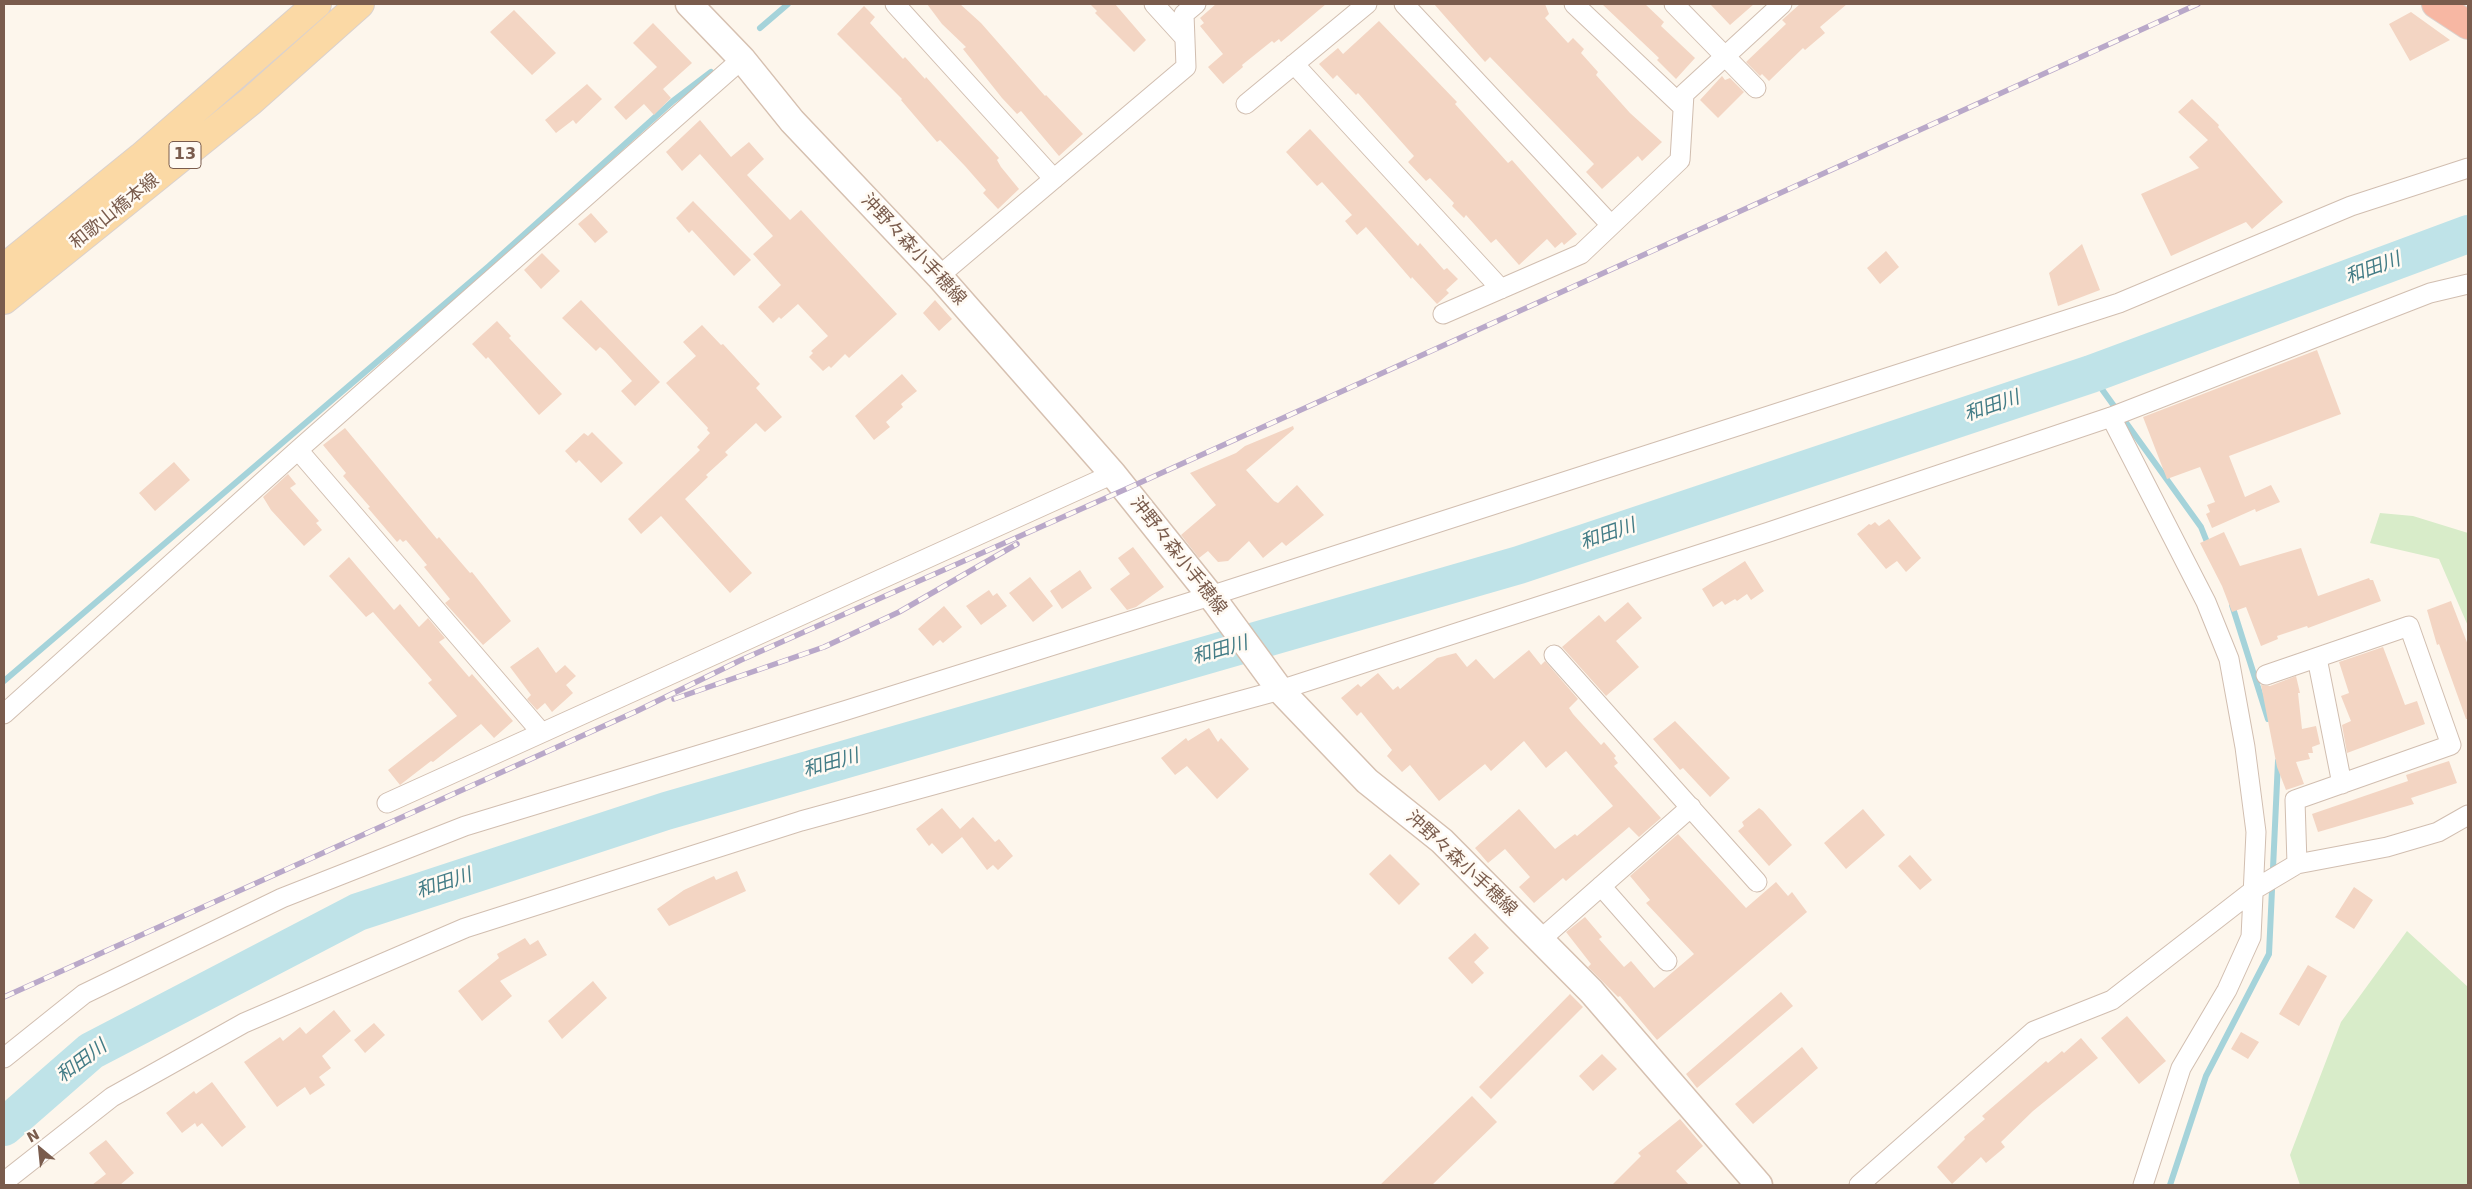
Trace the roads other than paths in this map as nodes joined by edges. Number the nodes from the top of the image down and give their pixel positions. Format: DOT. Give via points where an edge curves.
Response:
graph roads {
  1 [pos="317,4"];
  2 [pos="360,4"];
  3 [pos="689,4"];
  4 [pos="895,4"];
  5 [pos="1154,4"];
  6 [pos="1196,4"];
  7 [pos="1367,4"];
  8 [pos="1404,4"];
  9 [pos="1574,4"];
  10 [pos="1674,4"];
  11 [pos="1782,4"];
  12 [pos="2436,4"];
  13 [pos="2468,25"];
  14 [pos="1184,37"];
  15 [pos="1724,55"];
  16 [pos="742,59"];
  17 [pos="1294,64"];
  18 [pos="1756,88"];
  19 [pos="1246,104"];
  20 [pos="1684,107"];
  21 [pos="2468,168"];
  22 [pos="1054,179"];
  23 [pos="1611,225"];
  24 [pos="4,268"];
  25 [pos="939,276"];
  26 [pos="2468,284"];
  27 [pos="1501,290"];
  28 [pos="4,300"];
  29 [pos="1444,314"];
  30 [pos="2111,417"];
  31 [pos="298,450"];
  32 [pos="1113,474"];
  33 [pos="1213,600"];
  34 [pos="1554,655"];
  35 [pos="2317,658"];
  36 [pos="2266,675"];
  37 [pos="1276,685"];
  38 [pos="4,714"];
  39 [pos="541,732"];
  40 [pos="2342,784"];
  41 [pos="387,803"];
  42 [pos="1691,807"];
  43 [pos="2468,815"];
  44 [pos="2297,864"];
  45 [pos="1757,882"];
  46 [pos="1601,886"];
  47 [pos="2255,889"];
  48 [pos="1540,940"];
  49 [pos="1668,961"];
  50 [pos="4,1058"];
  51 [pos="4,1182"];
  52 [pos="1759,1185"];
  53 [pos="1860,1185"];
  54 [pos="2144,1185"];
  1 -- 24 [label="main road, 和歌山橋本線 / 13" via="141,157"];
  2 -- 28 [label="main road, 和歌山橋本線 / 13" via="251,101"];
  3 -- 16 [label="main road, 沖野々森小手穂線"];
  4 -- 22 [label="street"];
  5 -- 14 [label="street"];
  6 -- 14 [label="street" via="1184,14"];
  7 -- 17 [label="street"];
  8 -- 23 [label="street"];
  9 -- 20 [label="street"];
  10 -- 15 [label="street"];
  11 -- 15 [label="street"];
  12 -- 13 [label="highway"];
  14 -- 22 [label="street" via="1186,67"];
  15 -- 18 [label="street"];
  15 -- 20 [label="street" via="1684,94"];
  16 -- 25 [label="main road, 沖野々森小手穂線" via="792,121"];
  16 -- 31 [label="street"];
  17 -- 19 [label="street"];
  17 -- 27 [label="street"];
  20 -- 23 [label="street" via="1680,160"];
  21 -- 33 [label="street" via="2351,206 2119,303"];
  22 -- 25 [label="street"];
  23 -- 27 [label="street" via="1581,254"];
  25 -- 32 [label="main road, 沖野々森小手穂線"];
  26 -- 30 [label="street" via="2430,293"];
  27 -- 29 [label="street"];
  30 -- 37 [label="street" via="1760,535"];
  30 -- 47 [label="street" via="2206,602 2229,659 2256,832"];
  31 -- 38 [label="street"];
  31 -- 39 [label="street"];
  32 -- 33 [label="main road, 沖野々森小手穂線"];
  32 -- 39 [label="street"];
  33 -- 37 [label="main road, 沖野々森小手穂線"];
  33 -- 50 [label="street" via="465,826 282,898 84,994"];
  34 -- 42 [label="street"];
  35 -- 36 [label="street"];
  35 -- 40 [label="street"];
  35 -- 40 [label="street" via="2409,626 2451,744"];
  37 -- 48 [label="main road, 沖野々森小手穂線" via="1367,781 1442,841"];
  37 -- 51 [label="street" via="801,821 465,928 244,1024 112,1097"];
  39 -- 41 [label="street"];
  40 -- 44 [label="street" via="2295,800"];
  42 -- 45 [label="street"];
  42 -- 46 [label="street"];
  43 -- 44 [label="street" via="2438,832 2387,847"];
  44 -- 47 [label="street"];
  46 -- 48 [label="street"];
  46 -- 49 [label="street"];
  47 -- 53 [label="street" via="2112,1000 2034,1031"];
  47 -- 54 [label="street" via="2252,937 2227,990 2181,1068"];
  48 -- 52 [label="main road, 沖野々森小手穂線" via="1591,991"];
}
